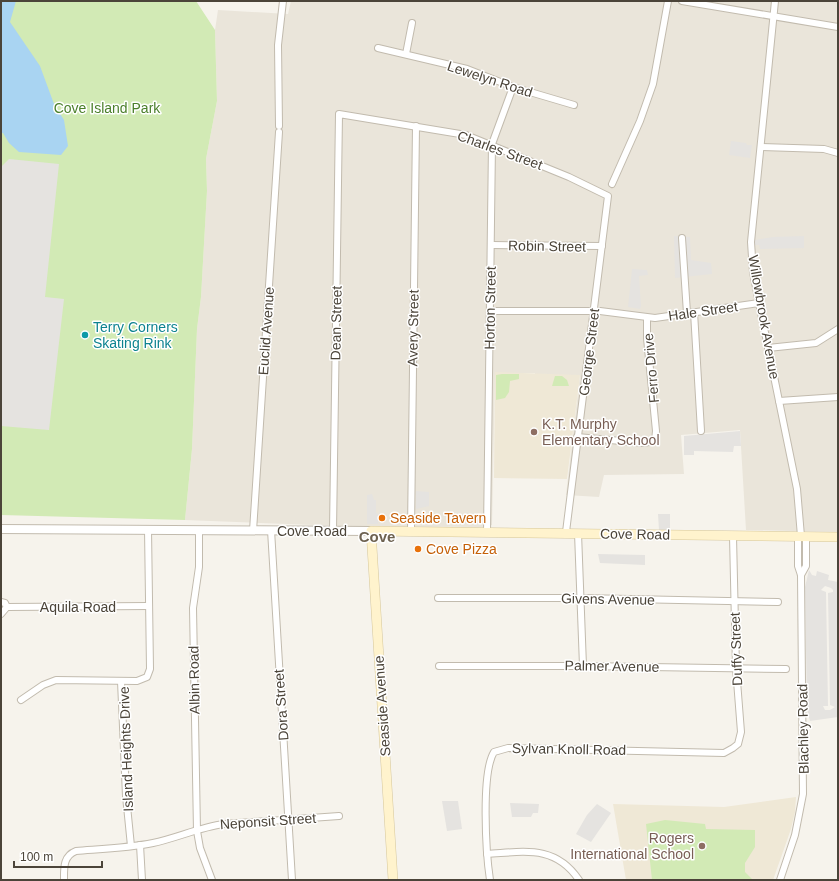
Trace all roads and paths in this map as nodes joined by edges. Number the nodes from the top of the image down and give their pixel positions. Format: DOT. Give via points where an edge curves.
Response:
graph roads {
  1 [pos="284,1"];
  2 [pos="668,1"];
  3 [pos="682,1"];
  4 [pos="774,1"];
  5 [pos="773,17"];
  6 [pos="412,23"];
  7 [pos="838,28"];
  8 [pos="378,48"];
  9 [pos="406,54"];
  10 [pos="513,87"];
  11 [pos="574,105"];
  12 [pos="339,114"];
  13 [pos="416,126"];
  14 [pos="492,144"];
  15 [pos="761,147"];
  16 [pos="838,153"];
  17 [pos="612,184"];
  18 [pos="608,196"];
  19 [pos="682,238"];
  20 [pos="492,245"];
  21 [pos="602,246"];
  22 [pos="759,303"];
  23 [pos="490,311"];
  24 [pos="594,311"];
  25 [pos="690,313"];
  26 [pos="647,318"];
  27 [pos="838,329"];
  28 [pos="768,348"];
  29 [pos="838,398"];
  30 [pos="779,401"];
  31 [pos="701,431"];
  32 [pos="577,437"];
  33 [pos="1,528"];
  34 [pos="148,529"];
  35 [pos="199,530"];
  36 [pos="271,530"];
  37 [pos="253,531"];
  38 [pos="333,531"];
  39 [pos="371,531"];
  40 [pos="411,531"];
  41 [pos="487,532"];
  42 [pos="566,532"];
  43 [pos="578,533"];
  44 [pos="733,536"];
  45 [pos="802,536"];
  46 [pos="838,537"];
  47 [pos="438,598"];
  48 [pos="581,598"];
  49 [pos="734,601"];
  50 [pos="1,602"];
  51 [pos="778,602"];
  52 [pos="149,606"];
  53 [pos="7,607"];
  54 [pos="1,614"];
  55 [pos="439,666"];
  56 [pos="583,666"];
  57 [pos="736,668"];
  58 [pos="786,669"];
  59 [pos="121,681"];
  60 [pos="21,700"];
  61 [pos="724,753"];
  62 [pos="339,816"];
  63 [pos="288,819"];
  64 [pos="197,831"];
  65 [pos="131,846"];
  66 [pos="140,846"];
  67 [pos="487,854"];
  68 [pos="64,880"];
  69 [pos="142,880"];
  70 [pos="212,880"];
  71 [pos="292,880"];
  72 [pos="394,880"];
  73 [pos="490,880"];
  74 [pos="579,880"];
  75 [pos="780,880"];
  1 -- 37 [label="street, Euclid Avenue" via="278,45 279,129"];
  2 -- 17 [label="street" via="653,84 640,121"];
  3 -- 5 [label="street"];
  4 -- 5 [label="street, Willowbrook Avenue"];
  5 -- 7 [label="street"];
  5 -- 15 [label="street, Willowbrook Avenue"];
  6 -- 9 [label="street"];
  8 -- 9 [label="street, Lewelyn Road"];
  9 -- 10 [label="street, Lewelyn Road" via="467,69"];
  10 -- 11 [label="street, Lewelyn Road"];
  10 -- 14 [label="street, Horton Street"];
  12 -- 13 [label="street, Charles Street"];
  12 -- 38 [label="street, Dean Street"];
  13 -- 14 [label="street, Charles Street" via="466,135"];
  13 -- 40 [label="street, Avery Street"];
  14 -- 18 [label="street, Charles Street"];
  14 -- 20 [label="street, Horton Street"];
  15 -- 16 [label="street"];
  15 -- 22 [label="street, Willowbrook Avenue" via="751,242"];
  18 -- 21 [label="street, George Street"];
  19 -- 25 [label="street"];
  20 -- 21 [label="street, Robin Street"];
  20 -- 23 [label="street, Horton Street"];
  21 -- 24 [label="street, George Street"];
  22 -- 25 [label="street, Hale Street"];
  22 -- 28 [label="street, Willowbrook Avenue"];
  23 -- 24 [label="street, Hale Street"];
  23 -- 41 [label="street, Horton Street"];
  24 -- 26 [label="street, Hale Street"];
  24 -- 32 [label="street, George Street"];
  25 -- 26 [label="street, Hale Street"];
  25 -- 31 [label="street"];
  26 -- 32 [label="street, Ferro Drive" via="656,431 654,442"];
  27 -- 28 [label="street" via="816,343"];
  28 -- 30 [label="street, Willowbrook Avenue"];
  29 -- 30 [label="street"];
  30 -- 45 [label="street, Willowbrook Avenue" via="797,489"];
  32 -- 42 [label="street, George Street"];
  33 -- 34 [label="street, Cove Road"];
  34 -- 35 [label="street, Cove Road"];
  34 -- 52 [label="street, Island Heights Drive"];
  35 -- 37 [label="street, Cove Road"];
  35 -- 64 [label="street, Albin Road" via="199,567 192,608"];
  36 -- 37 [label="street, Cove Road"];
  36 -- 38 [label="street, Cove Road"];
  36 -- 63 [label="street, Dora Street"];
  38 -- 39 [label="street, Cove Road"];
  39 -- 40 [label="main road, Cove Road"];
  39 -- 72 [label="main road, Seaside Avenue"];
  40 -- 41 [label="main road, Cove Road"];
  41 -- 42 [label="main road, Cove Road"];
  42 -- 43 [label="main road, Cove Road"];
  43 -- 44 [label="main road, Cove Road"];
  43 -- 48 [label="street"];
  44 -- 45 [label="main road, Cove Road"];
  44 -- 49 [label="street, Duffy Street"];
  45 -- 46 [label="main road, Cove Road"];
  45 -- 75 [label="street, Blachley Road" via="806,566 801,575 803,794 800,816"];
  47 -- 48 [label="street, Givens Avenue"];
  48 -- 49 [label="street, Givens Avenue"];
  48 -- 56 [label="street"];
  49 -- 51 [label="street, Givens Avenue"];
  49 -- 57 [label="street, Duffy Street"];
  50 -- 53 [label="street"];
  52 -- 53 [label="street, Aquila Road"];
  52 -- 59 [label="street, Island Heights Drive" via="149,674 140,681"];
  53 -- 54 [label="street"];
  55 -- 56 [label="street, Palmer Avenue"];
  56 -- 57 [label="street, Palmer Avenue"];
  57 -- 58 [label="street, Palmer Avenue"];
  57 -- 61 [label="street, Duffy Street" via="740,738 734,748"];
  59 -- 60 [label="street" via="56,680 43,685"];
  59 -- 65 [label="street, Island Heights Drive"];
  61 -- 67 [label="street, Sylvan Knoll Road" via="500,749 494,752 488,770"];
  62 -- 63 [label="street, Neponsit Street"];
  63 -- 64 [label="street, Neponsit Street" via="243,821 208,826"];
  63 -- 71 [label="street, Dora Street"];
  64 -- 66 [label="street, Neponsit Street"];
  64 -- 70 [label="street, Albin Road" via="200,848"];
  65 -- 66 [label="street, Neponsit Street"];
  65 -- 68 [label="street, Neponsit Street" via="76,852 68,856 64,865"];
  66 -- 69 [label="street"];
  67 -- 73 [label="street, Sylvan Knoll Road"];
  67 -- 74 [label="street" via="527,851 545,854 566,866"];
}
